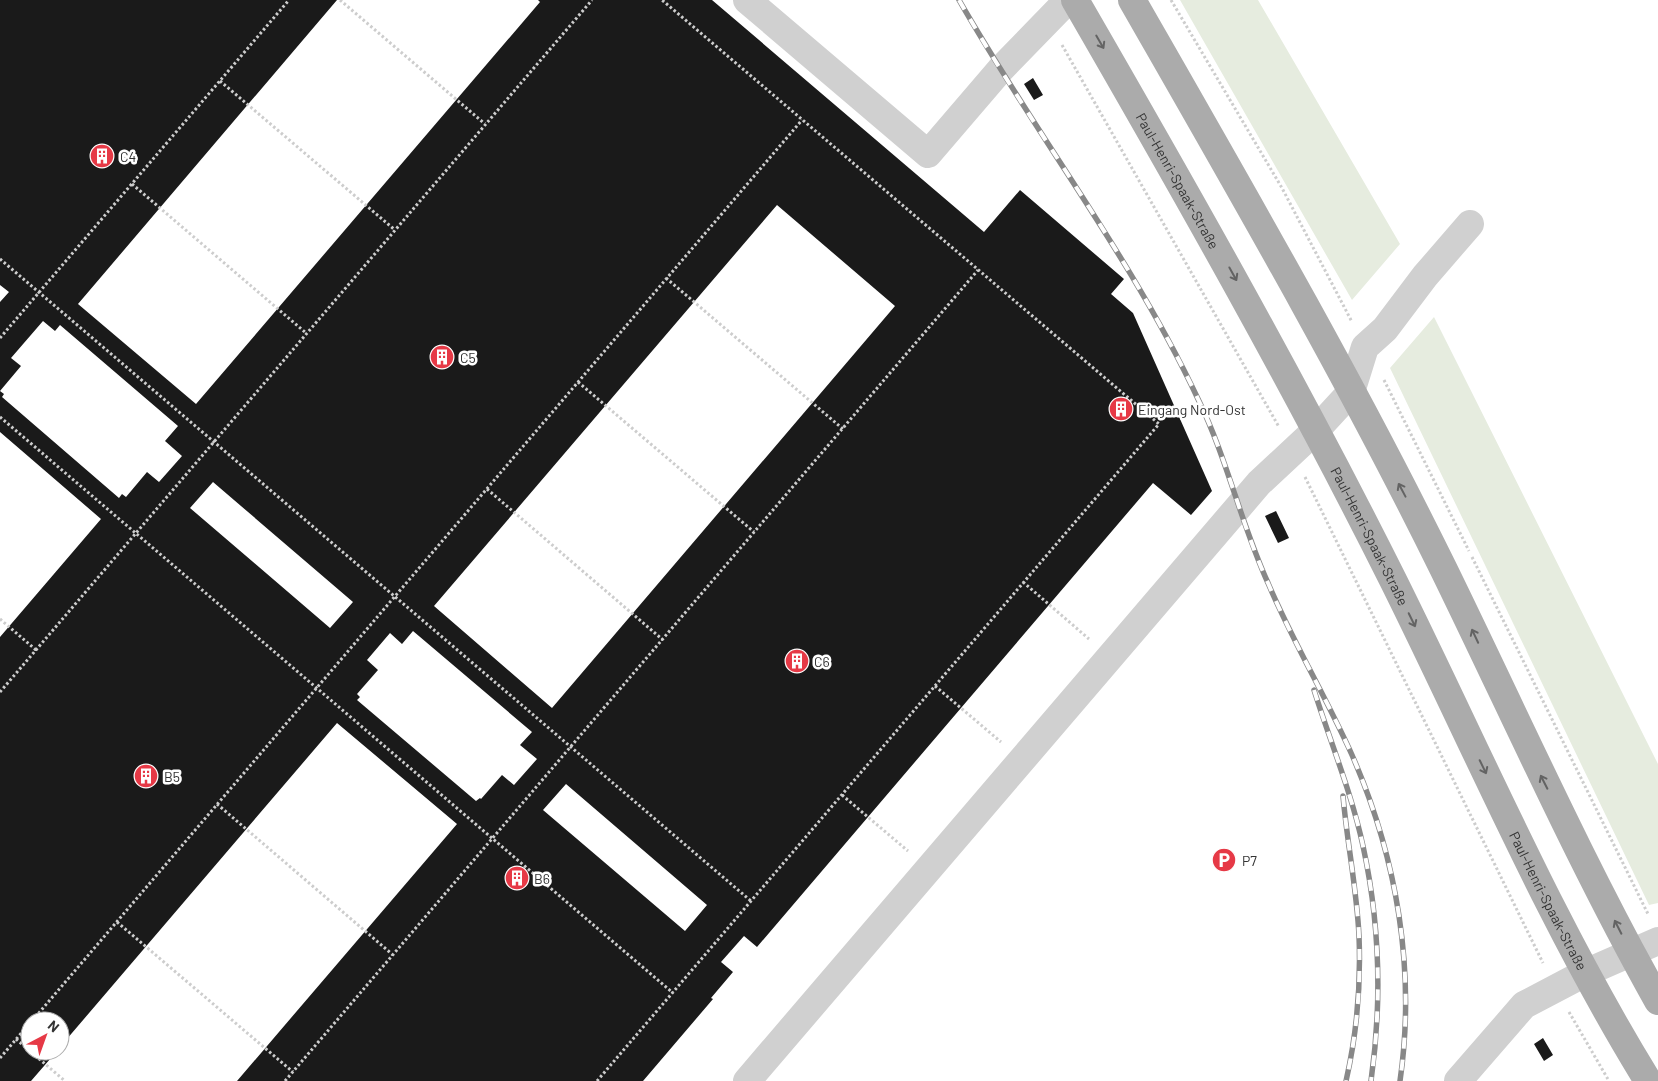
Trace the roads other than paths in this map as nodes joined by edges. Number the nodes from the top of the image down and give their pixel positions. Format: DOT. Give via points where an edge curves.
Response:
graph roads {
  1 [pos="748,0"];
  2 [pos="1068,0"];
  3 [pos="1075,0"];
  4 [pos="1132,0"];
  5 [pos="1470,224"];
  6 [pos="1351,392"];
  7 [pos="1317,429"];
  8 [pos="1658,941"];
  9 [pos="1631,953"];
  10 [pos="1585,973"];
  11 [pos="1658,1001"];
  12 [pos="747,1081"];
  13 [pos="1458,1081"];
  14 [pos="1648,1081"];
  1 -- 2 [label="lane" via="928,154 1000,70"];
  3 -- 7 [label="main road, Paul-Henri-Spaak-Straße, one-way" via="1211,234"];
  4 -- 6 [label="main road"];
  5 -- 6 [label="lane" via="1385,329 1365,347"];
  6 -- 7 [label="lane"];
  9 -- 6 [label="main road, one-way" via="1532,757 1442,567"];
  7 -- 10 [label="main road, Paul-Henri-Spaak-Straße, one-way"];
  7 -- 12 [label="lane" via="1259,483"];
  8 -- 9 [label="lane"];
  9 -- 10 [label="lane"];
  9 -- 11 [label="main road"];
  10 -- 13 [label="lane" via="1524,1005"];
  10 -- 14 [label="main road, Paul-Henri-Spaak-Straße"];
}
